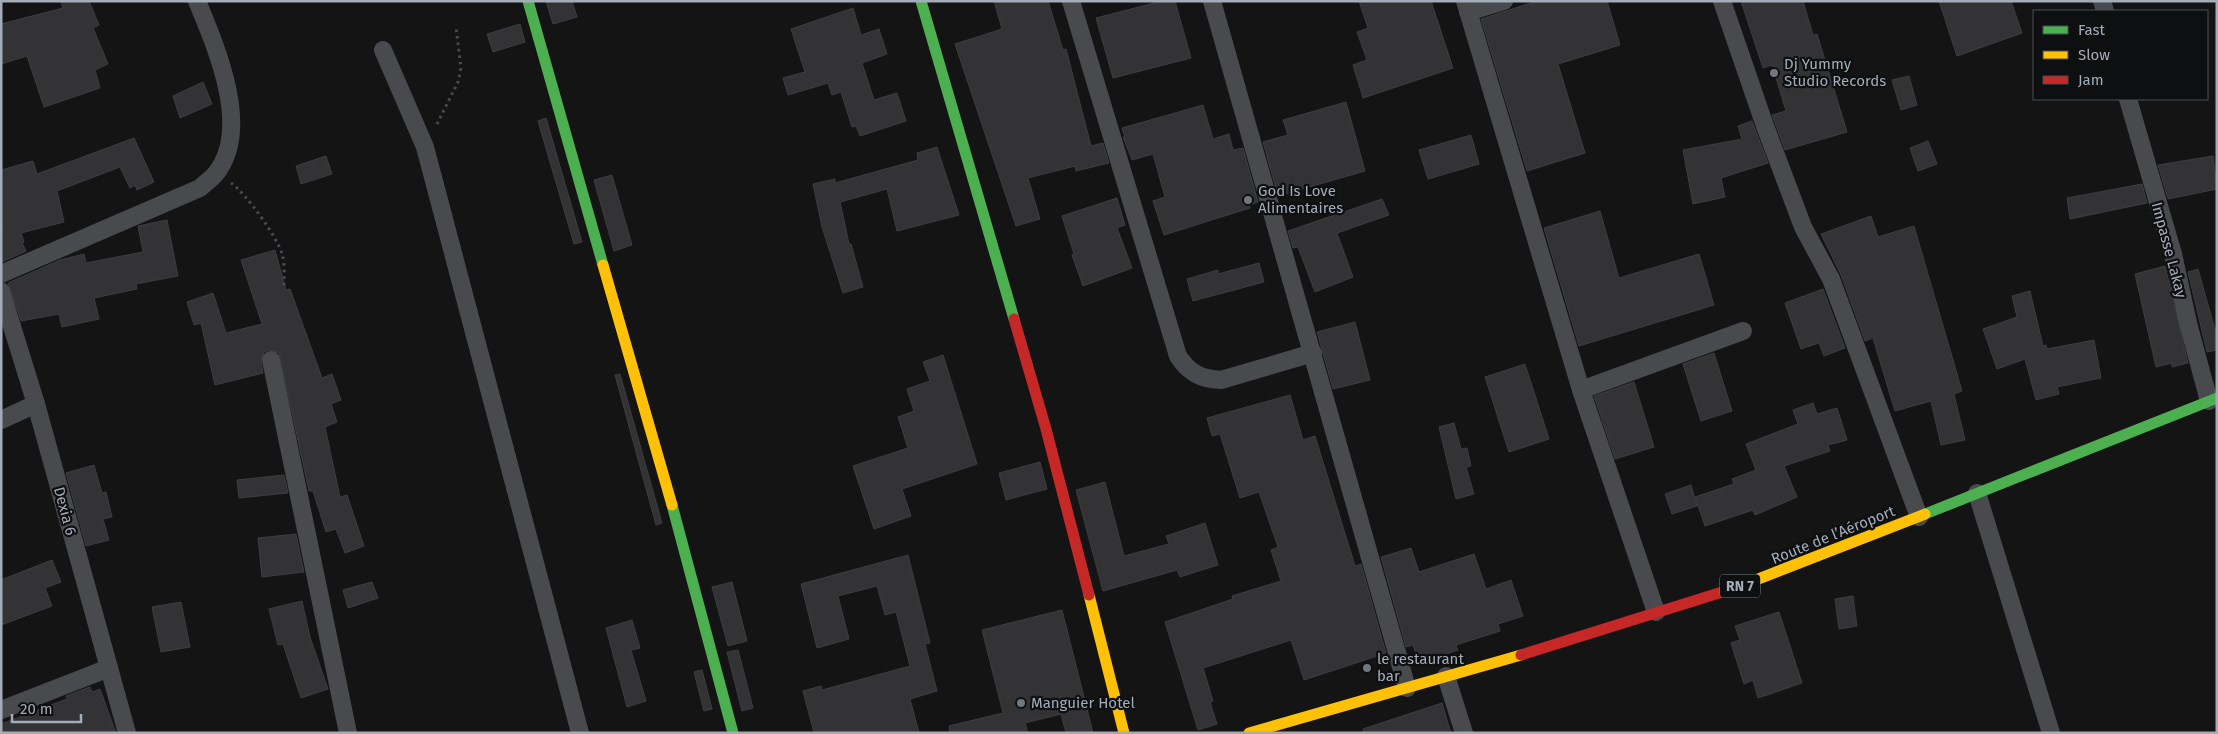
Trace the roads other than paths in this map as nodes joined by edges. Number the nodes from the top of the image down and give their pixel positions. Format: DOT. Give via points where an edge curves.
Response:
graph roads {
  1 [pos="197,1"];
  2 [pos="528,1"];
  3 [pos="921,1"];
  4 [pos="1071,1"];
  5 [pos="1212,1"];
  6 [pos="1504,1"];
  7 [pos="1722,1"];
  8 [pos="1466,7"];
  9 [pos="383,50"];
  10 [pos="2128,100"];
  11 [pos="1,274"];
  12 [pos="1,291"];
  13 [pos="1743,331"];
  14 [pos="1313,353"];
  15 [pos="271,360"];
  16 [pos="1581,390"];
  17 [pos="2213,399"];
  18 [pos="36,404"];
  19 [pos="1,420"];
  20 [pos="1977,493"];
  21 [pos="1920,517"];
  22 [pos="1656,612"];
  23 [pos="109,668"];
  24 [pos="1446,676"];
  25 [pos="1407,688"];
  26 [pos="1,710"];
  27 [pos="127,733"];
  28 [pos="348,733"];
  29 [pos="580,733"];
  30 [pos="733,733"];
  31 [pos="1124,733"];
  32 [pos="1249,733"];
  33 [pos="1464,733"];
  34 [pos="2051,733"];
  1 -- 11 [label="street" via="226,88 232,121 230,142 216,173 200,188"];
  2 -- 30 [label="street" via="688,559"];
  3 -- 31 [label="street" via="1046,429"];
  4 -- 14 [label="street" via="1178,356 1195,374 1221,380"];
  5 -- 14 [label="street"];
  6 -- 8 [label="street"];
  7 -- 21 [label="street" via="1800,218 1831,279"];
  8 -- 16 [label="street"];
  9 -- 29 [label="street" via="425,147"];
  10 -- 17 [label="street, Impasse Lakay" via="2173,254 2188,323"];
  12 -- 18 [label="street, Dexia 6"];
  13 -- 16 [label="street"];
  14 -- 25 [label="street"];
  15 -- 28 [label="street"];
  16 -- 22 [label="street"];
  17 -- 20 [label="street, Route de l’Aéroport / RN 7"];
  18 -- 19 [label="street"];
  18 -- 23 [label="street, Dexia 6"];
  20 -- 21 [label="street, Route de l’Aéroport / RN 7"];
  20 -- 34 [label="street"];
  21 -- 22 [label="street, Route de l’Aéroport / RN 7" via="1759,580"];
  22 -- 24 [label="street, Route de l’Aéroport / RN 7"];
  23 -- 26 [label="street"];
  23 -- 27 [label="street, Dexia 6"];
  24 -- 25 [label="street, Route de l’Aéroport / RN 7"];
  24 -- 33 [label="street"];
  25 -- 32 [label="street, Route de l’Aéroport / RN 7"];
}
